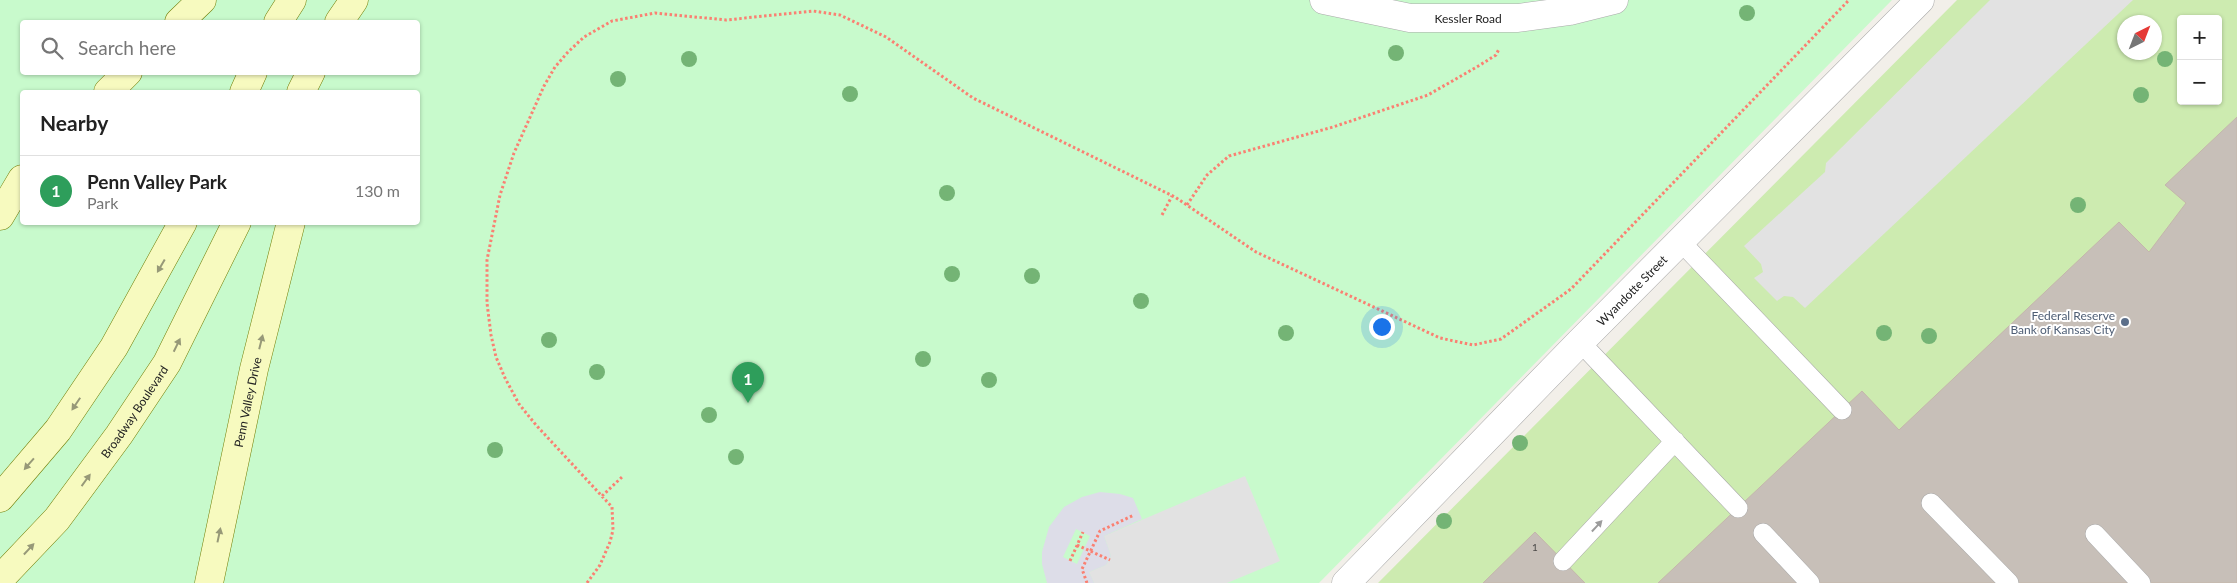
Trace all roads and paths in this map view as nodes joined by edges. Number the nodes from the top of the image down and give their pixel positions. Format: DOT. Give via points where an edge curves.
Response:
graph roads {
  1 [pos="202,0"];
  2 [pos="292,0"];
  3 [pos="354,0"];
  4 [pos="1324,0"];
  5 [pos="1614,0"];
  6 [pos="1849,0"];
  7 [pos="1920,0"];
  8 [pos="180,20"];
  9 [pos="279,20"];
  10 [pos="340,20"];
  11 [pos="1480,65"];
  12 [pos="125,75"];
  13 [pos="252,75"];
  14 [pos="310,75"];
  15 [pos="320,75"];
  16 [pos="110,90"];
  17 [pos="245,90"];
  18 [pos="302,90"];
  19 [pos="317,90"];
  20 [pos="20,182"];
  21 [pos="1172,196"];
  22 [pos="1186,205"];
  23 [pos="1162,215"];
  24 [pos="0,216"];
  25 [pos="182,225"];
  26 [pos="236,225"];
  27 [pos="289,225"];
  28 [pos="1680,241"];
  29 [pos="1580,342"];
  30 [pos="1842,410"];
  31 [pos="1675,441"];
  32 [pos="622,477"];
  33 [pos="602,496"];
  34 [pos="0,498"];
  35 [pos="1931,502"];
  36 [pos="1738,508"];
  37 [pos="1134,515"];
  38 [pos="1083,532"];
  39 [pos="1762,533"];
  40 [pos="2095,534"];
  41 [pos="1077,545"];
  42 [pos="1090,552"];
  43 [pos="1110,560"];
  44 [pos="1070,561"];
  45 [pos="1564,562"];
  46 [pos="0,579"];
  47 [pos="209,583"];
  48 [pos="587,583"];
  49 [pos="1087,583"];
  50 [pos="1346,583"];
  51 [pos="1810,583"];
  52 [pos="2008,583"];
  53 [pos="2141,583"];
  1 -- 8 [label="main road"];
  2 -- 9 [label="main road"];
  3 -- 10 [label="main road"];
  4 -- 5 [label="street, Kessler Road" via="1410,18 1518,18 1570,11"];
  6 -- 22 [label="path" via="1571,289 1501,339 1473,345 1440,338 1256,252"];
  7 -- 28 [label="street, Wyandotte Street"];
  11 -- 22 [label="path" via="1428,95 1333,127 1229,156 1207,176"];
  12 -- 16 [label="main road"];
  13 -- 17 [label="main road"];
  14 -- 18 [label="main road"];
  15 -- 19 [label="main road"];
  20 -- 24 [label="main road"];
  21 -- 22 [label="path"];
  21 -- 23 [label="path"];
  21 -- 33 [label="path" via="973,98 886,38 840,15 813,11 726,20 655,12 612,21 584,37 568,52 555,68 531,113 500,196 486,281 496,357 519,404"];
  25 -- 34 [label="main road, one-way" via="114,347 58,430"];
  46 -- 26 [label="main road, Broadway Boulevard, one-way" via="57,519 168,364"];
  47 -- 27 [label="main road, Penn Valley Drive, one-way" via="254,369"];
  28 -- 29 [label="street, Wyandotte Street"];
  28 -- 30 [label="lane"];
  29 -- 31 [label="lane"];
  29 -- 50 [label="street, Wyandotte Street"];
  31 -- 36 [label="lane"];
  45 -- 31 [label="lane, one-way"];
  32 -- 33 [label="path"];
  33 -- 48 [label="path" via="612,507 613,530 607,552"];
  35 -- 52 [label="lane"];
  37 -- 42 [label="path" via="1100,531"];
  38 -- 41 [label="path"];
  39 -- 51 [label="lane"];
  40 -- 53 [label="lane"];
  41 -- 42 [label="path"];
  41 -- 44 [label="path"];
  42 -- 43 [label="path"];
  42 -- 49 [label="path" via="1082,569"];
}
